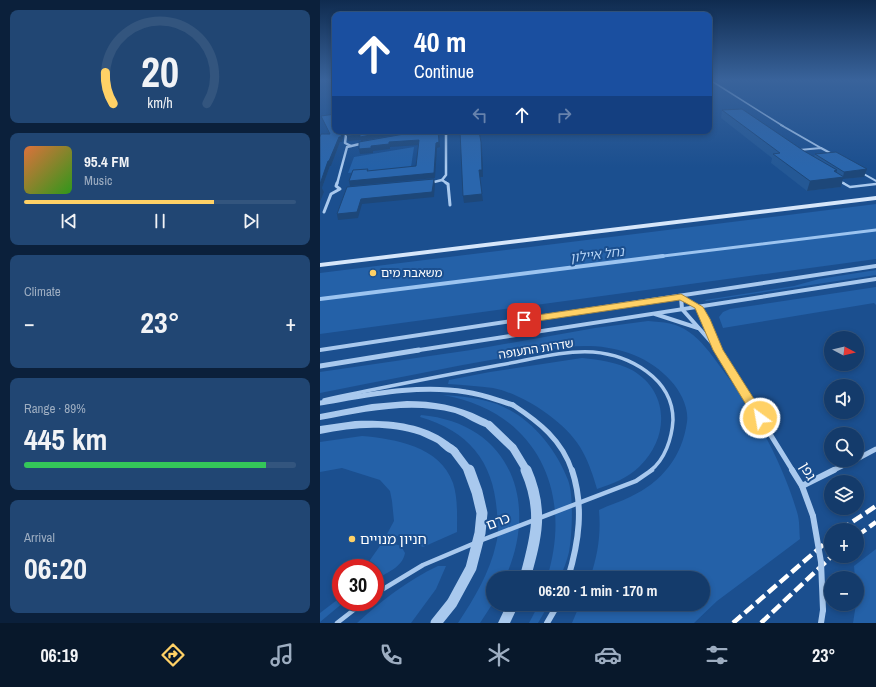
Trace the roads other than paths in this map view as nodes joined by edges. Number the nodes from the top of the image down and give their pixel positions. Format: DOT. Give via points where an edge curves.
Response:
graph roads {
  1 [pos="755,109"];
  2 [pos="346,134"];
  3 [pos="446,134"];
  4 [pos="364,143"];
  5 [pos="351,146"];
  6 [pos="821,148"];
  7 [pos="800,155"];
  8 [pos="833,155"];
  9 [pos="858,170"];
  10 [pos="837,179"];
  11 [pos="442,180"];
  12 [pos="876,181"];
  13 [pos="424,183"];
  14 [pos="876,184"];
  15 [pos="340,189"];
  16 [pos="345,189"];
  17 [pos="876,198"];
  18 [pos="450,204"];
  19 [pos="324,212"];
  20 [pos="320,265"];
  21 [pos="876,266"];
  22 [pos="876,279"];
  23 [pos="681,297"];
  24 [pos="699,307"];
  25 [pos="682,309"];
  26 [pos="653,314"];
  27 [pos="699,329"];
  28 [pos="320,350"];
  29 [pos="718,350"];
  30 [pos="320,366"];
  31 [pos="320,402"];
  32 [pos="320,418"];
  33 [pos="320,430"];
  34 [pos="876,449"];
  35 [pos="864,455"];
  36 [pos="840,467"];
  37 [pos="636,481"];
  38 [pos="802,486"];
  39 [pos="527,571"];
  40 [pos="570,571"];
  41 [pos="384,588"];
  42 [pos="352,611"];
  43 [pos="510,611"];
  44 [pos="554,611"];
  45 [pos="337,623"];
  46 [pos="436,623"];
  47 [pos="504,623"];
  48 [pos="547,623"];
  49 [pos="821,623"];
  1 -- 6 [label="lane"];
  2 -- 5 [label="street" via="345,143"];
  3 -- 11 [label="street" via="446,176"];
  4 -- 5 [label="street"];
  5 -- 15 [label="street" via="347,147 336,186"];
  6 -- 7 [label="lane" via="794,151"];
  6 -- 8 [label="lane"];
  9 -- 12 [label="lane"];
  10 -- 14 [label="lane" via="850,187"];
  11 -- 13 [label="street"];
  11 -- 18 [label="street" via="448,184"];
  15 -- 16 [label="street"];
  15 -- 19 [label="street" via="332,194"];
  17 -- 20 [label="main road"];
  21 -- 23 [label="street"];
  22 -- 24 [label="street"];
  23 -- 24 [label="street"];
  23 -- 25 [label="street"];
  23 -- 28 [label="street"];
  24 -- 25 [label="street"];
  24 -- 29 [label="street"];
  25 -- 26 [label="street"];
  25 -- 27 [label="street"];
  26 -- 27 [label="street"];
  26 -- 30 [label="street"];
  27 -- 29 [label="street"];
  29 -- 38 [label="street, גפן"];
  31 -- 37 [label="lane, שדרות התעופה" via="378,388 571,352 586,352 622,359 652,376 664,390 671,408 670,441 664,455 653,469"];
  31 -- 40 [label="street, bridge" via="369,394 443,389 494,397 530,416 559,444 572,469 579,492 577,546"];
  32 -- 39 [label="street, bridge" via="413,403 459,411 490,425 520,457 533,489 537,509 535,542"];
  33 -- 46 [label="street, bridge" via="369,424 398,426 427,434 444,443 469,470 482,513 480,533 471,568 452,603"];
  34 -- 35 [label="street"];
  36 -- 38 [label="street"];
  37 -- 41 [label="lane, כרם" via="443,555"];
  38 -- 49 [label="street, גפן, bridge" via="813,516 821,562"];
  42 -- 45 [label="lane"];
  43 -- 47 [label="street"];
  44 -- 48 [label="street"];
}
